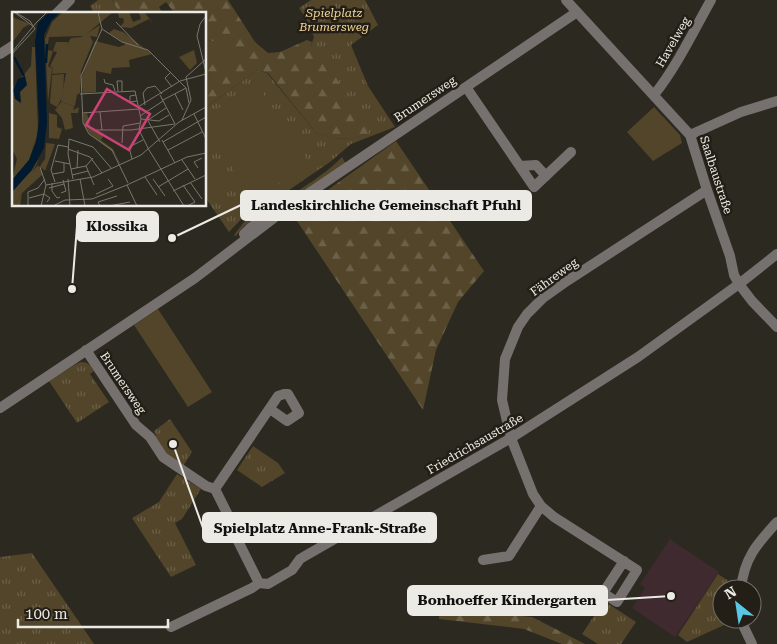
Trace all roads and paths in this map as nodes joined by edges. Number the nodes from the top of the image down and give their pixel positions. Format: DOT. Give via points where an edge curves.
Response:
graph roads {
  1 [pos="70,0"];
  2 [pos="566,0"];
  3 [pos="710,0"];
  4 [pos="58,12"];
  5 [pos="577,12"];
  6 [pos="12,46"];
  7 [pos="0,54"];
  8 [pos="466,87"];
  9 [pos="654,95"];
  10 [pos="777,101"];
  11 [pos="690,135"];
  12 [pos="571,152"];
  13 [pos="520,166"];
  14 [pos="546,176"];
  15 [pos="707,190"];
  16 [pos="777,254"];
  17 [pos="739,284"];
  18 [pos="777,326"];
  19 [pos="86,350"];
  20 [pos="0,408"];
  21 [pos="270,409"];
  22 [pos="511,438"];
  23 [pos="215,489"];
  24 [pos="541,506"];
  25 [pos="777,522"];
  26 [pos="483,560"];
  27 [pos="624,561"];
  28 [pos="743,579"];
  29 [pos="258,583"];
  30 [pos="171,627"];
  31 [pos="745,629"];
  32 [pos="752,644"];
  1 -- 4 [label="street"];
  2 -- 5 [label="street, Saalbaustraße"];
  3 -- 9 [label="street, Havelweg" via="664,83"];
  5 -- 8 [label="street, Brumersweg"];
  5 -- 9 [label="street, Saalbaustraße"];
  6 -- 7 [label="street"];
  8 -- 13 [label="street"];
  8 -- 19 [label="street, Brumersweg" via="287,208 253,224 224,257"];
  9 -- 11 [label="street, Saalbaustraße"];
  10 -- 11 [label="street" via="741,112"];
  11 -- 15 [label="street, Saalbaustraße"];
  12 -- 14 [label="street"];
  13 -- 14 [label="street" via="536,165"];
  13 -- 14 [label="street" via="534,187"];
  15 -- 17 [label="street, Saalbaustraße"];
  15 -- 22 [label="street, Fähreweg" via="567,281 527,314 505,359 502,400"];
  16 -- 17 [label="street, Friedrichsaustraße"];
  17 -- 18 [label="street, Saalbaustraße"];
  17 -- 22 [label="street, Friedrichsaustraße" via="638,357"];
  19 -- 20 [label="street, Brumersweg"];
  19 -- 23 [label="street, Brumersweg" via="136,425 150,436 163,457"];
  21 -- 23 [label="street"];
  22 -- 24 [label="street, Fähreweg"];
  22 -- 29 [label="street, Friedrichsaustraße" via="300,559 292,570 268,584"];
  23 -- 29 [label="street"];
  24 -- 26 [label="street" via="508,556"];
  24 -- 27 [label="street"];
  25 -- 28 [label="street" via="747,562"];
  29 -- 30 [label="street, Friedrichsaustraße"];
  31 -- 32 [label="street"];
}
